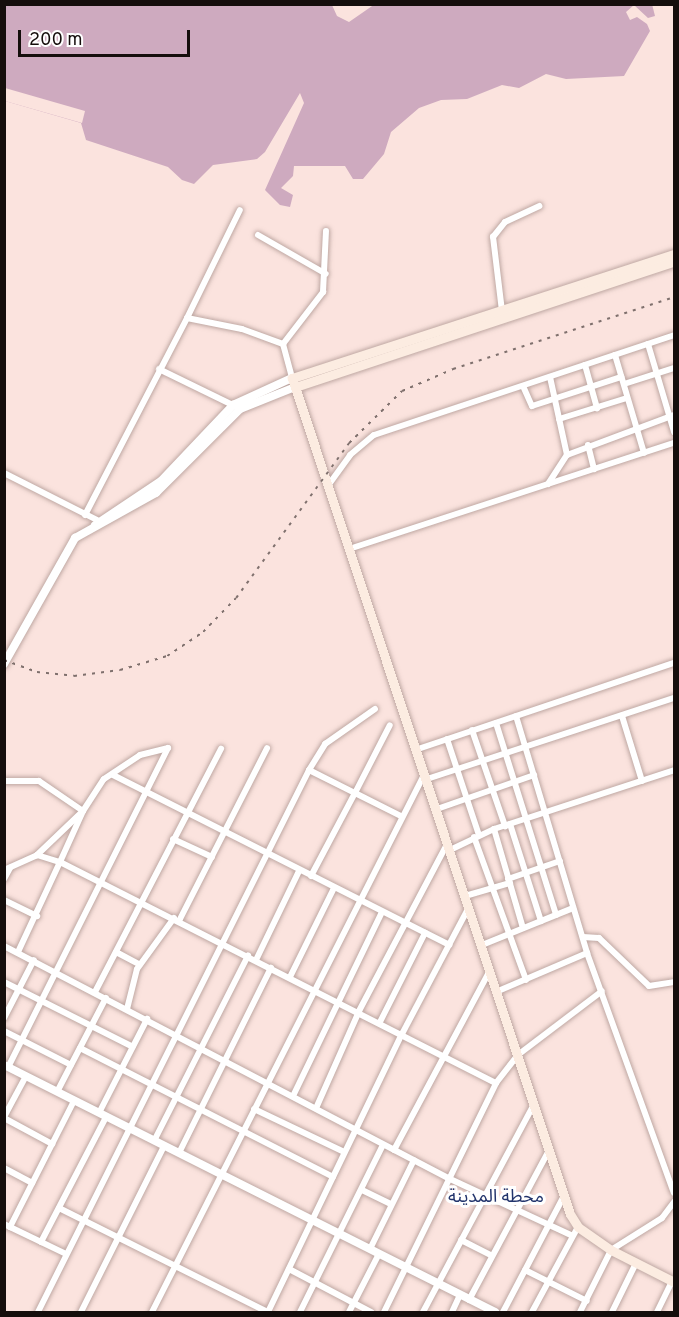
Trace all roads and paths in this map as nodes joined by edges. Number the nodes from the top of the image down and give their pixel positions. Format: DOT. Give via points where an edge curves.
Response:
graph roads {
  1 [pos="540,206"];
  2 [pos="240,210"];
  3 [pos="327,231"];
  4 [pos="258,235"];
  5 [pos="675,254"];
  6 [pos="675,262"];
  7 [pos="326,274"];
  8 [pos="503,314"];
  9 [pos="187,318"];
  10 [pos="675,335"];
  11 [pos="283,344"];
  12 [pos="648,344"];
  13 [pos="615,355"];
  14 [pos="585,365"];
  15 [pos="675,368"];
  16 [pos="159,369"];
  17 [pos="657,374"];
  18 [pos="550,377"];
  19 [pos="622,380"];
  20 [pos="294,382"];
  21 [pos="523,386"];
  22 [pos="591,386"];
  23 [pos="627,398"];
  24 [pos="555,399"];
  25 [pos="236,407"];
  26 [pos="597,408"];
  27 [pos="672,416"];
  28 [pos="559,419"];
  29 [pos="635,429"];
  30 [pos="675,432"];
  31 [pos="675,443"];
  32 [pos="588,445"];
  33 [pos="644,453"];
  34 [pos="567,455"];
  35 [pos="594,469"];
  36 [pos="4,473"];
  37 [pos="548,484"];
  38 [pos="326,488"];
  39 [pos="86,515"];
  40 [pos="96,522"];
  41 [pos="349,549"];
  42 [pos="675,663"];
  43 [pos="4,664"];
  44 [pos="675,699"];
  45 [pos="375,709"];
  46 [pos="516,716"];
  47 [pos="622,716"];
  48 [pos="496,723"];
  49 [pos="390,725"];
  50 [pos="472,730"];
  51 [pos="447,738"];
  52 [pos="267,748"];
  53 [pos="526,748"];
  54 [pos="221,749"];
  55 [pos="418,749"];
  56 [pos="506,754"];
  57 [pos="483,761"];
  58 [pos="309,770"];
  59 [pos="457,770"];
  60 [pos="675,770"];
  61 [pos="112,775"];
  62 [pos="426,775"];
  63 [pos="534,775"];
  64 [pos="4,781"];
  65 [pos="514,781"];
  66 [pos="642,781"];
  67 [pos="492,789"];
  68 [pos="355,793"];
  69 [pos="147,794"];
  70 [pos="466,799"];
  71 [pos="436,809"];
  72 [pos="83,811"];
  73 [pos="546,813"];
  74 [pos="186,814"];
  75 [pos="401,816"];
  76 [pos="527,818"];
  77 [pos="507,825"];
  78 [pos="494,830"];
  79 [pos="224,833"];
  80 [pos="477,836"];
  81 [pos="173,839"];
  82 [pos="449,846"];
  83 [pos="266,854"];
  84 [pos="37,855"];
  85 [pos="212,857"];
  86 [pos="560,861"];
  87 [pos="60,862"];
  88 [pos="542,867"];
  89 [pos="7,869"];
  90 [pos="299,871"];
  91 [pos="524,874"];
  92 [pos="311,876"];
  93 [pos="4,879"];
  94 [pos="509,881"];
  95 [pos="103,883"];
  96 [pos="334,888"];
  97 [pos="492,888"];
  98 [pos="465,896"];
  99 [pos="4,900"];
  100 [pos="358,900"];
  101 [pos="142,902"];
  102 [pos="469,908"];
  103 [pos="573,908"];
  104 [pos="382,912"];
  105 [pos="556,915"];
  106 [pos="37,916"];
  107 [pos="177,920"];
  108 [pos="541,921"];
  109 [pos="404,923"];
  110 [pos="523,928"];
  111 [pos="425,933"];
  112 [pos="509,934"];
  113 [pos="583,937"];
  114 [pos="222,943"];
  115 [pos="4,945"];
  116 [pos="448,945"];
  117 [pos="482,945"];
  118 [pos="18,952"];
  119 [pos="116,952"];
  120 [pos="587,953"];
  121 [pos="248,956"];
  122 [pos="34,960"];
  123 [pos="256,960"];
  124 [pos="140,964"];
  125 [pos="271,968"];
  126 [pos="491,969"];
  127 [pos="57,972"];
  128 [pos="290,977"];
  129 [pos="526,980"];
  130 [pos="4,982"];
  131 [pos="675,982"];
  132 [pos="314,989"];
  133 [pos="19,990"];
  134 [pos="498,991"];
  135 [pos="602,991"];
  136 [pos="95,992"];
  137 [pos="106,998"];
  138 [pos="42,1001"];
  139 [pos="338,1001"];
  140 [pos="127,1009"];
  141 [pos="359,1011"];
  142 [pos="4,1018"];
  143 [pos="147,1019"];
  144 [pos="380,1022"];
  145 [pos="91,1025"];
  146 [pos="4,1030"];
  147 [pos="176,1034"];
  148 [pos="402,1034"];
  149 [pos="22,1040"];
  150 [pos="133,1047"];
  151 [pos="80,1048"];
  152 [pos="202,1048"];
  153 [pos="519,1054"];
  154 [pos="444,1055"];
  155 [pos="225,1059"];
  156 [pos="71,1065"];
  157 [pos="6,1066"];
  158 [pos="122,1070"];
  159 [pos="26,1076"];
  160 [pos="268,1082"];
  161 [pos="496,1083"];
  162 [pos="150,1084"];
  163 [pos="57,1092"];
  164 [pos="294,1094"];
  165 [pos="177,1098"];
  166 [pos="74,1101"];
  167 [pos="534,1104"];
  168 [pos="317,1106"];
  169 [pos="254,1109"];
  170 [pos="200,1110"];
  171 [pos="102,1115"];
  172 [pos="4,1117"];
  173 [pos="356,1127"];
  174 [pos="128,1128"];
  175 [pos="243,1132"];
  176 [pos="154,1141"];
  177 [pos="52,1143"];
  178 [pos="383,1145"];
  179 [pos="164,1146"];
  180 [pos="394,1150"];
  181 [pos="550,1150"];
  182 [pos="344,1152"];
  183 [pos="179,1153"];
  184 [pos="414,1160"];
  185 [pos="4,1168"];
  186 [pos="222,1175"];
  187 [pos="333,1177"];
  188 [pos="448,1178"];
  189 [pos="32,1183"];
  190 [pos="362,1190"];
  191 [pos="675,1193"];
  192 [pos="482,1195"];
  193 [pos="564,1196"];
  194 [pos="675,1202"];
  195 [pos="392,1204"];
  196 [pos="59,1208"];
  197 [pos="513,1210"];
  198 [pos="83,1221"];
  199 [pos="313,1221"];
  200 [pos="7,1225"];
  201 [pos="546,1226"];
  202 [pos="578,1227"];
  203 [pos="340,1234"];
  204 [pos="571,1235"];
  205 [pos="119,1238"];
  206 [pos="461,1240"];
  207 [pos="41,1242"];
  208 [pos="370,1249"];
  209 [pos="611,1250"];
  210 [pos="66,1254"];
  211 [pos="379,1254"];
  212 [pos="491,1255"];
  213 [pos="636,1263"];
  214 [pos="176,1266"];
  215 [pos="405,1267"];
  216 [pos="289,1269"];
  217 [pos="525,1270"];
  218 [pos="548,1282"];
  219 [pos="673,1282"];
  220 [pos="315,1284"];
  221 [pos="438,1284"];
  222 [pos="460,1295"];
  223 [pos="469,1300"];
  224 [pos="587,1301"];
  225 [pos="354,1304"];
  226 [pos="38,1312"];
  227 [pos="81,1312"];
  228 [pos="152,1312"];
  229 [pos="268,1312"];
  230 [pos="300,1312"];
  231 [pos="349,1312"];
  232 [pos="370,1312"];
  233 [pos="384,1312"];
  234 [pos="423,1312"];
  235 [pos="452,1312"];
  236 [pos="495,1312"];
  237 [pos="503,1312"];
  238 [pos="532,1312"];
  239 [pos="580,1312"];
  240 [pos="612,1312"];
  241 [pos="657,1312"];
  1 -- 8 [label="street" via="505,222 493,237"];
  2 -- 9 [label="street"];
  3 -- 7 [label="street"];
  4 -- 7 [label="street"];
  5 -- 8 [label="main road"];
  6 -- 8 [label="main road"];
  7 -- 11 [label="street" via="319,300"];
  8 -- 20 [label="main road"];
  9 -- 11 [label="street" via="242,329"];
  9 -- 16 [label="street"];
  10 -- 12 [label="street"];
  11 -- 20 [label="street"];
  12 -- 13 [label="street"];
  12 -- 17 [label="street"];
  13 -- 14 [label="street"];
  13 -- 19 [label="street"];
  14 -- 18 [label="street"];
  14 -- 22 [label="street"];
  15 -- 17 [label="street"];
  16 -- 25 [label="street"];
  16 -- 39 [label="street"];
  17 -- 19 [label="street"];
  17 -- 27 [label="street"];
  18 -- 21 [label="street"];
  18 -- 24 [label="street"];
  19 -- 22 [label="street"];
  19 -- 23 [label="street"];
  20 -- 25 [label="street"];
  20 -- 38 [label="main road"];
  21 -- 24 [label="street" via="532,406"];
  21 -- 38 [label="street" via="374,435 350,455"];
  22 -- 24 [label="street"];
  22 -- 26 [label="street"];
  23 -- 26 [label="street"];
  23 -- 29 [label="street"];
  24 -- 28 [label="street"];
  25 -- 40 [label="street" via="156,494 119,517"];
  26 -- 28 [label="street"];
  27 -- 29 [label="street"];
  27 -- 30 [label="street"];
  28 -- 34 [label="street"];
  29 -- 32 [label="street"];
  29 -- 33 [label="street"];
  31 -- 33 [label="street"];
  32 -- 34 [label="street"];
  32 -- 35 [label="street"];
  33 -- 35 [label="street"];
  34 -- 37 [label="street"];
  35 -- 37 [label="street"];
  36 -- 39 [label="street"];
  37 -- 41 [label="street"];
  38 -- 41 [label="main road"];
  39 -- 40 [label="street"];
  40 -- 43 [label="street" via="65,548"];
  41 -- 55 [label="main road"];
  42 -- 46 [label="street"];
  44 -- 47 [label="street"];
  45 -- 58 [label="street" via="325,744"];
  46 -- 48 [label="street"];
  46 -- 53 [label="street"];
  47 -- 53 [label="street"];
  47 -- 66 [label="street"];
  48 -- 50 [label="street"];
  48 -- 56 [label="street"];
  49 -- 68 [label="street"];
  50 -- 51 [label="street"];
  50 -- 57 [label="street"];
  51 -- 55 [label="street"];
  51 -- 59 [label="street"];
  52 -- 79 [label="street"];
  53 -- 56 [label="street"];
  53 -- 63 [label="street"];
  54 -- 74 [label="street"];
  55 -- 62 [label="main road"];
  56 -- 57 [label="street"];
  56 -- 65 [label="street"];
  57 -- 59 [label="street"];
  57 -- 67 [label="street"];
  58 -- 68 [label="street"];
  58 -- 83 [label="street"];
  59 -- 62 [label="street"];
  59 -- 70 [label="street"];
  60 -- 66 [label="street"];
  61 -- 69 [label="street"];
  61 -- 69 [label="street" via="140,755 167,748"];
  61 -- 72 [label="street"];
  62 -- 71 [label="main road"];
  62 -- 75 [label="street"];
  63 -- 65 [label="street"];
  63 -- 73 [label="street"];
  64 -- 72 [label="street" via="39,781"];
  65 -- 67 [label="street"];
  65 -- 76 [label="street"];
  66 -- 73 [label="street"];
  67 -- 70 [label="street"];
  67 -- 77 [label="street"];
  68 -- 75 [label="street"];
  68 -- 92 [label="street"];
  69 -- 74 [label="street"];
  69 -- 95 [label="street"];
  70 -- 71 [label="street"];
  70 -- 80 [label="street"];
  71 -- 82 [label="main road"];
  72 -- 84 [label="street"];
  72 -- 87 [label="street"];
  73 -- 76 [label="street"];
  73 -- 86 [label="street"];
  74 -- 79 [label="street"];
  74 -- 81 [label="street"];
  75 -- 100 [label="street"];
  76 -- 77 [label="street"];
  76 -- 88 [label="street"];
  77 -- 78 [label="street"];
  77 -- 91 [label="street"];
  78 -- 80 [label="street"];
  78 -- 94 [label="street"];
  79 -- 83 [label="street"];
  79 -- 85 [label="street"];
  80 -- 82 [label="street"];
  80 -- 97 [label="street"];
  81 -- 85 [label="street"];
  81 -- 101 [label="street"];
  82 -- 98 [label="main road"];
  82 -- 109 [label="street"];
  83 -- 90 [label="street"];
  83 -- 114 [label="street"];
  84 -- 87 [label="street"];
  84 -- 89 [label="street"];
  85 -- 107 [label="street"];
  86 -- 88 [label="street"];
  86 -- 103 [label="street"];
  87 -- 95 [label="street"];
  87 -- 106 [label="street"];
  88 -- 91 [label="street"];
  88 -- 105 [label="street"];
  89 -- 93 [label="street"];
  90 -- 92 [label="street"];
  90 -- 123 [label="street"];
  91 -- 94 [label="street"];
  91 -- 108 [label="street"];
  92 -- 96 [label="street"];
  94 -- 97 [label="street"];
  94 -- 110 [label="street"];
  95 -- 101 [label="street"];
  95 -- 127 [label="street"];
  96 -- 100 [label="street"];
  96 -- 128 [label="street"];
  97 -- 98 [label="street"];
  97 -- 112 [label="street"];
  98 -- 102 [label="main road"];
  99 -- 106 [label="street"];
  100 -- 104 [label="street"];
  100 -- 132 [label="street"];
  101 -- 107 [label="street"];
  101 -- 119 [label="street"];
  102 -- 116 [label="street"];
  102 -- 117 [label="main road"];
  103 -- 105 [label="street"];
  103 -- 113 [label="street"];
  104 -- 109 [label="street"];
  104 -- 139 [label="street"];
  105 -- 108 [label="street"];
  106 -- 118 [label="street"];
  107 -- 114 [label="street"];
  107 -- 124 [label="street"];
  108 -- 110 [label="street"];
  109 -- 111 [label="street"];
  109 -- 141 [label="street"];
  110 -- 112 [label="street"];
  111 -- 116 [label="street"];
  111 -- 144 [label="street"];
  112 -- 117 [label="street"];
  112 -- 129 [label="street"];
  113 -- 120 [label="street"];
  113 -- 131 [label="street" via="599,938 650,986"];
  114 -- 121 [label="street"];
  114 -- 147 [label="street"];
  115 -- 118 [label="street"];
  116 -- 148 [label="street"];
  117 -- 126 [label="main road"];
  118 -- 122 [label="street"];
  119 -- 124 [label="street"];
  119 -- 136 [label="street"];
  120 -- 129 [label="street"];
  120 -- 135 [label="street"];
  121 -- 123 [label="street"];
  121 -- 152 [label="street"];
  122 -- 127 [label="street"];
  122 -- 133 [label="street"];
  123 -- 125 [label="street"];
  124 -- 140 [label="street"];
  125 -- 128 [label="street"];
  125 -- 155 [label="street"];
  126 -- 134 [label="main road"];
  126 -- 154 [label="street"];
  127 -- 136 [label="street"];
  127 -- 138 [label="street"];
  128 -- 132 [label="street"];
  129 -- 134 [label="street"];
  130 -- 133 [label="street"];
  132 -- 139 [label="street"];
  132 -- 160 [label="street"];
  133 -- 138 [label="street"];
  133 -- 142 [label="street"];
  134 -- 153 [label="main road"];
  135 -- 153 [label="street"];
  135 -- 191 [label="street"];
  136 -- 137 [label="street"];
  137 -- 140 [label="street"];
  137 -- 145 [label="street"];
  138 -- 145 [label="street"];
  138 -- 149 [label="street"];
  139 -- 141 [label="street"];
  139 -- 164 [label="street"];
  140 -- 143 [label="street"];
  141 -- 144 [label="street"];
  141 -- 168 [label="street"];
  143 -- 147 [label="street"];
  143 -- 150 [label="street"];
  144 -- 148 [label="street"];
  145 -- 150 [label="street"];
  145 -- 151 [label="street"];
  146 -- 149 [label="street"];
  147 -- 152 [label="street"];
  147 -- 162 [label="street"];
  148 -- 154 [label="street"];
  148 -- 173 [label="street"];
  149 -- 156 [label="street"];
  149 -- 157 [label="street"];
  150 -- 158 [label="street"];
  151 -- 156 [label="street"];
  151 -- 158 [label="street"];
  152 -- 155 [label="street"];
  152 -- 165 [label="street"];
  153 -- 161 [label="street"];
  153 -- 167 [label="main road"];
  154 -- 161 [label="street"];
  154 -- 180 [label="street"];
  155 -- 160 [label="street"];
  155 -- 170 [label="street"];
  156 -- 163 [label="street"];
  157 -- 159 [label="street"];
  158 -- 162 [label="street"];
  158 -- 171 [label="street"];
  159 -- 163 [label="street"];
  159 -- 172 [label="street"];
  160 -- 164 [label="street"];
  160 -- 169 [label="street"];
  161 -- 188 [label="street"];
  162 -- 165 [label="street"];
  162 -- 174 [label="street"];
  163 -- 166 [label="street"];
  164 -- 168 [label="street"];
  165 -- 170 [label="street"];
  165 -- 176 [label="street"];
  166 -- 171 [label="street"];
  166 -- 177 [label="street"];
  167 -- 181 [label="main road"];
  167 -- 192 [label="street"];
  168 -- 173 [label="street"];
  169 -- 175 [label="street"];
  169 -- 182 [label="street"];
  170 -- 175 [label="street"];
  170 -- 183 [label="street"];
  171 -- 174 [label="street"];
  171 -- 196 [label="street"];
  172 -- 177 [label="street"];
  173 -- 178 [label="street"];
  173 -- 182 [label="street"];
  174 -- 176 [label="street"];
  174 -- 198 [label="street"];
  175 -- 186 [label="street"];
  175 -- 187 [label="street"];
  176 -- 179 [label="street"];
  177 -- 189 [label="street"];
  178 -- 180 [label="street"];
  178 -- 190 [label="street"];
  179 -- 183 [label="street"];
  179 -- 205 [label="street"];
  180 -- 184 [label="street"];
  181 -- 193 [label="main road"];
  181 -- 197 [label="street"];
  182 -- 187 [label="street"];
  183 -- 186 [label="street"];
  184 -- 188 [label="street"];
  184 -- 195 [label="street"];
  185 -- 189 [label="street"];
  186 -- 199 [label="street"];
  186 -- 214 [label="street"];
  187 -- 199 [label="street"];
  188 -- 192 [label="street"];
  188 -- 215 [label="street"];
  189 -- 200 [label="street"];
  190 -- 195 [label="street"];
  190 -- 203 [label="street"];
  192 -- 197 [label="street"];
  192 -- 206 [label="street"];
  193 -- 201 [label="street"];
  193 -- 202 [label="main road"];
  194 -- 209 [label="street" via="662,1218"];
  195 -- 208 [label="street"];
  196 -- 198 [label="street"];
  196 -- 207 [label="street"];
  197 -- 201 [label="street"];
  197 -- 212 [label="street"];
  198 -- 205 [label="street"];
  198 -- 210 [label="street"];
  199 -- 203 [label="street"];
  199 -- 216 [label="street"];
  200 -- 207 [label="street"];
  201 -- 204 [label="street"];
  201 -- 217 [label="street"];
  202 -- 204 [label="street"];
  202 -- 209 [label="main road"];
  203 -- 208 [label="street"];
  203 -- 220 [label="street"];
  204 -- 218 [label="street"];
  205 -- 214 [label="street"];
  205 -- 227 [label="street"];
  206 -- 212 [label="street"];
  206 -- 221 [label="street"];
  207 -- 210 [label="street"];
  208 -- 211 [label="street"];
  209 -- 213 [label="main road"];
  209 -- 224 [label="street"];
  210 -- 226 [label="street"];
  211 -- 215 [label="street"];
  211 -- 225 [label="street"];
  212 -- 223 [label="street"];
  213 -- 219 [label="main road"];
  213 -- 240 [label="street"];
  214 -- 228 [label="street"];
  214 -- 229 [label="street"];
  215 -- 221 [label="street"];
  215 -- 233 [label="street"];
  216 -- 220 [label="street"];
  216 -- 229 [label="street"];
  217 -- 218 [label="street"];
  217 -- 237 [label="street"];
  218 -- 224 [label="street"];
  218 -- 238 [label="street"];
  219 -- 241 [label="street"];
  220 -- 225 [label="street"];
  220 -- 230 [label="street"];
  221 -- 222 [label="street"];
  221 -- 234 [label="street"];
  222 -- 223 [label="street"];
  222 -- 235 [label="street"];
  223 -- 236 [label="street"];
  224 -- 239 [label="street"];
  225 -- 231 [label="street"];
  225 -- 232 [label="street"];
}
